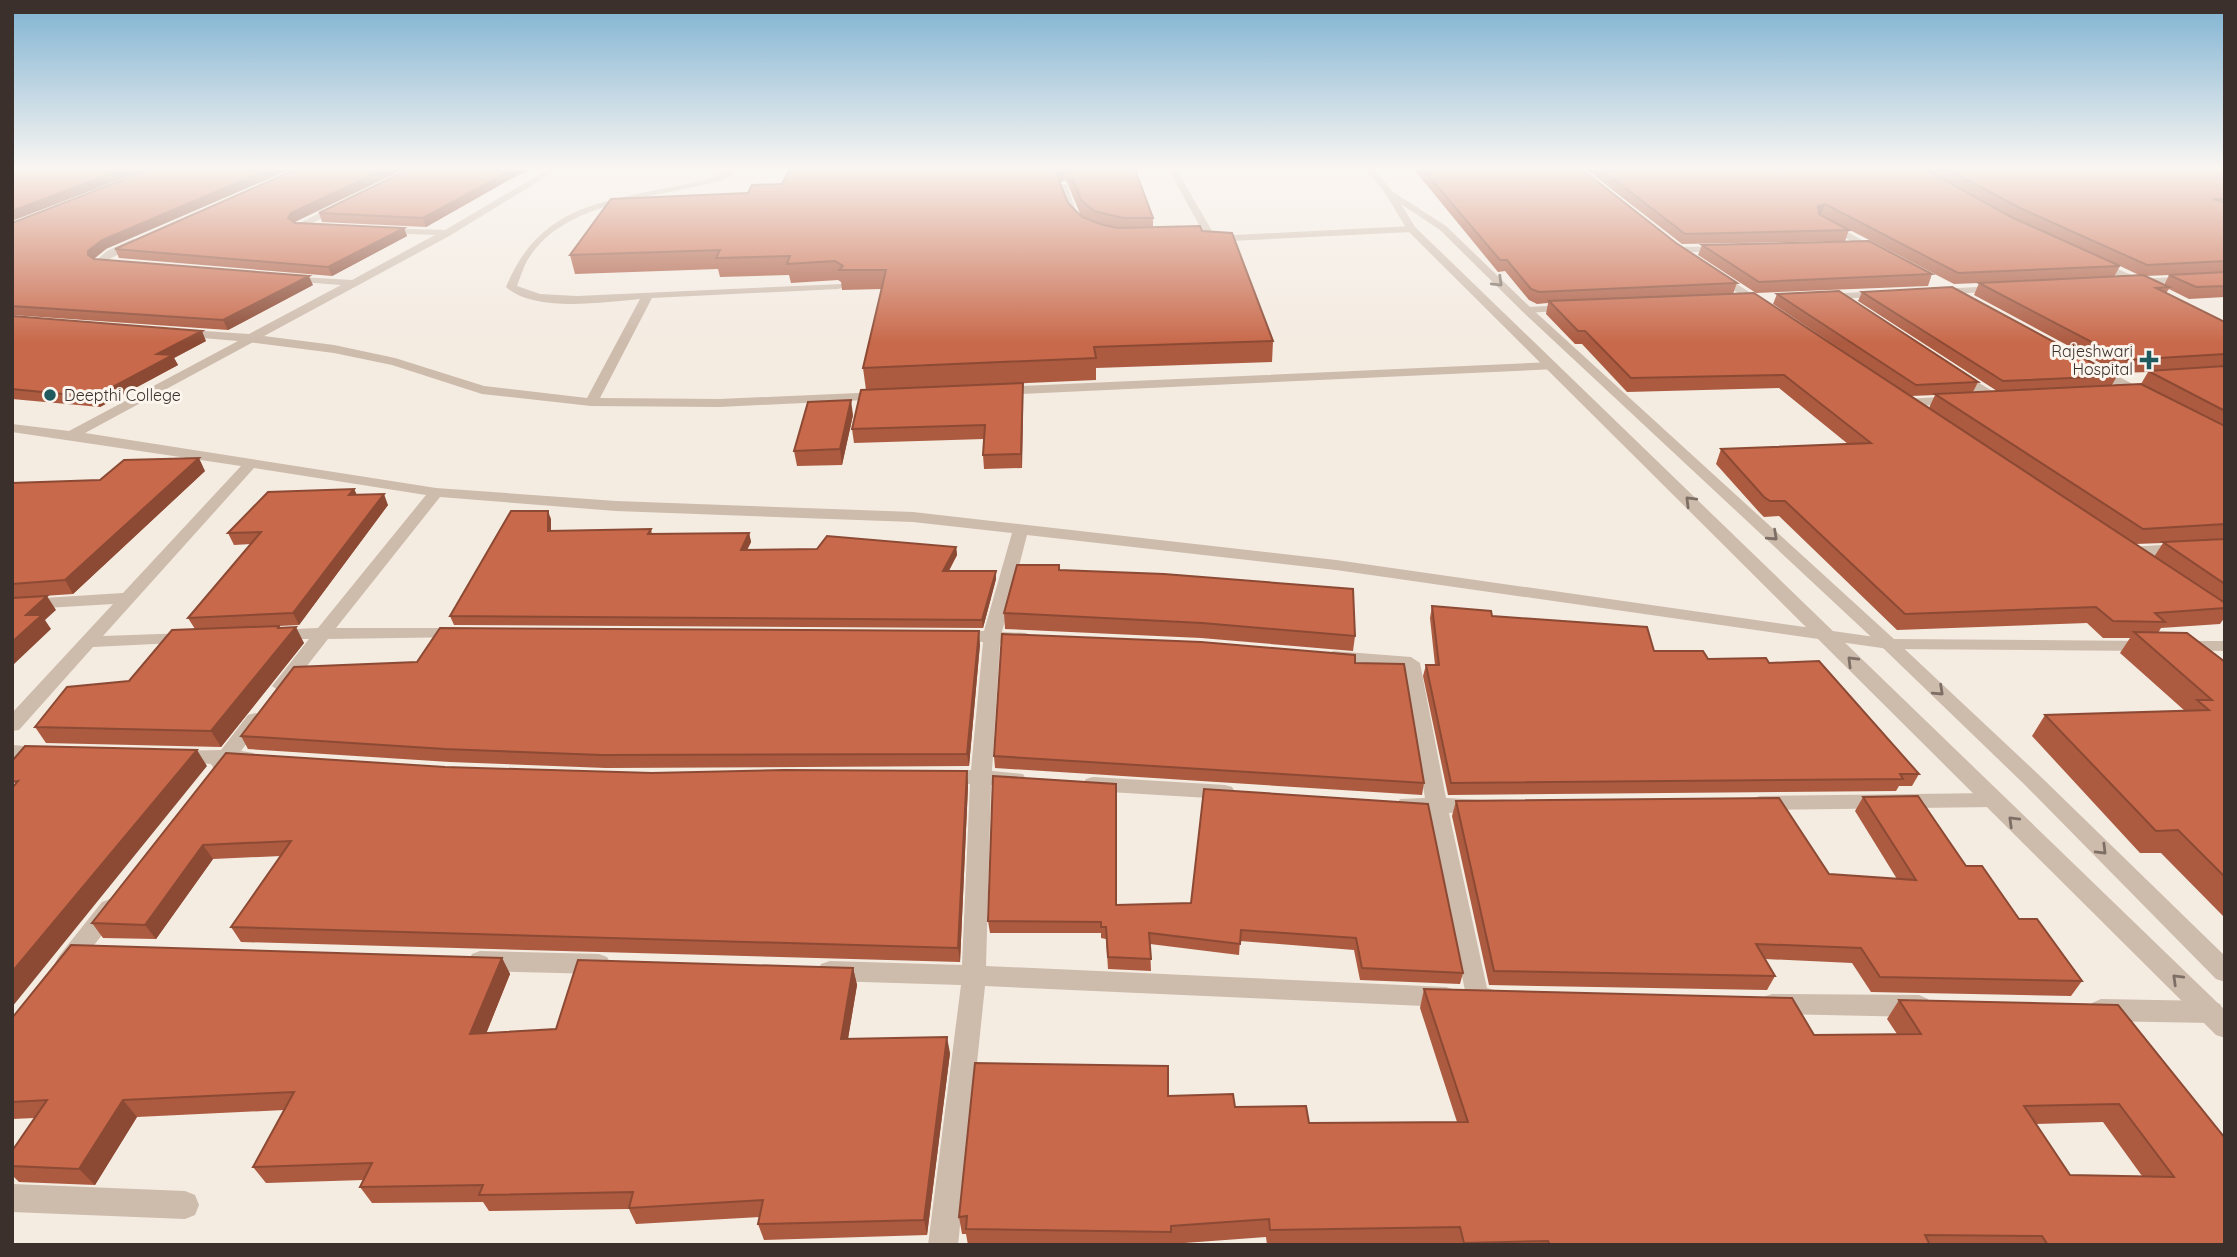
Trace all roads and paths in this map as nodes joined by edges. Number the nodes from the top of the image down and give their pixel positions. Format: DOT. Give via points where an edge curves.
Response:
graph roads {
  1 [pos="300,226"];
  2 [pos="459,226"];
  3 [pos="554,226"];
  4 [pos="1080,226"];
  5 [pos="1204,226"];
  6 [pos="1409,226"];
  7 [pos="1439,226"];
  8 [pos="1830,226"];
  9 [pos="326,227"];
  10 [pos="366,229"];
  11 [pos="1411,229"];
  12 [pos="1083,230"];
  13 [pos="447,233"];
  14 [pos="148,237"];
  15 [pos="1199,239"];
  16 [pos="1212,239"];
  17 [pos="1839,246"];
  18 [pos="1866,246"];
  19 [pos="1732,249"];
  20 [pos="2080,255"];
  21 [pos="1888,257"];
  22 [pos="1701,264"];
  23 [pos="133,267"];
  24 [pos="1712,271"];
  25 [pos="271,277"];
  26 [pos="2225,277"];
  27 [pos="2139,282"];
  28 [pos="354,283"];
  29 [pos="2112,284"];
  30 [pos="838,286"];
  31 [pos="1931,286"];
  32 [pos="2007,289"];
  33 [pos="1955,291"];
  34 [pos="1891,294"];
  35 [pos="2163,294"];
  36 [pos="648,295"];
  37 [pos="1839,296"];
  38 [pos="1815,297"];
  39 [pos="1779,299"];
  40 [pos="1755,300"];
  41 [pos="1728,301"];
  42 [pos="1978,304"];
  43 [pos="1581,307"];
  44 [pos="1527,310"];
  45 [pos="1861,311"];
  46 [pos="1776,314"];
  47 [pos="165,331"];
  48 [pos="249,338"];
  49 [pos="2081,361"];
  50 [pos="1552,366"];
  51 [pos="1950,369"];
  52 [pos="2143,379"];
  53 [pos="2116,380"];
  54 [pos="2134,390"];
  55 [pos="986,391"];
  56 [pos="2106,392"];
  57 [pos="889,396"];
  58 [pos="591,402"];
  59 [pos="2157,403"];
  60 [pos="1930,418"];
  61 [pos="12,428"];
  62 [pos="71,435"];
  63 [pos="252,462"];
  64 [pos="436,492"];
  65 [pos="1021,529"];
  66 [pos="2225,546"];
  67 [pos="2151,567"];
  68 [pos="130,598"];
  69 [pos="12,605"];
  70 [pos="323,632"];
  71 [pos="474,633"];
  72 [pos="1824,633"];
  73 [pos="254,635"];
  74 [pos="938,636"];
  75 [pos="992,636"];
  76 [pos="212,637"];
  77 [pos="1048,639"];
  78 [pos="88,642"];
  79 [pos="1889,644"];
  80 [pos="2179,646"];
  81 [pos="2225,646"];
  82 [pos="1319,656"];
  83 [pos="2213,667"];
  84 [pos="12,725"];
  85 [pos="12,752"];
  86 [pos="66,753"];
  87 [pos="159,755"];
  88 [pos="226,757"];
  89 [pos="268,759"];
  90 [pos="926,776"];
  91 [pos="981,776"];
  92 [pos="210,778"];
  93 [pos="1036,780"];
  94 [pos="1077,783"];
  95 [pos="1243,793"];
  96 [pos="1993,800"];
  97 [pos="1381,802"];
  98 [pos="1742,803"];
  99 [pos="1492,805"];
  100 [pos="1437,806"];
  101 [pos="120,896"];
  102 [pos="78,949"];
  103 [pos="106,950"];
  104 [pos="450,960"];
  105 [pos="615,965"];
  106 [pos="808,971"];
  107 [pos="2225,972"];
  108 [pos="974,975"];
  109 [pos="54,979"];
  110 [pos="1477,998"];
  111 [pos="1519,999"];
  112 [pos="1754,1003"];
  113 [pos="1934,1007"];
  114 [pos="2086,1010"];
  115 [pos="2218,1020"];
  116 [pos="12,1198"];
  117 [pos="184,1205"];
  118 [pos="943,1245"];
  1 -- 9 [label="street"];
  2 -- 13 [label="street"];
  3 -- 36 [label="street" via="537,237 516,268 511,287 523,296"];
  4 -- 12 [label="street"];
  5 -- 16 [label="street"];
  6 -- 11 [label="street"];
  7 -- 44 [label="street, one-way"];
  8 -- 18 [label="street"];
  10 -- 13 [label="street"];
  11 -- 16 [label="street"];
  11 -- 50 [label="street"];
  13 -- 28 [label="street"];
  14 -- 23 [label="street" via="99,262"];
  15 -- 16 [label="street"];
  17 -- 18 [label="street"];
  18 -- 21 [label="street"];
  19 -- 22 [label="street" via="1675,247"];
  20 -- 27 [label="street"];
  24 -- 40 [label="street"];
  25 -- 28 [label="street"];
  26 -- 27 [label="street"];
  27 -- 29 [label="street"];
  27 -- 35 [label="street"];
  28 -- 48 [label="street"];
  30 -- 36 [label="street"];
  31 -- 33 [label="street"];
  32 -- 33 [label="street"];
  33 -- 42 [label="street"];
  34 -- 37 [label="street"];
  36 -- 58 [label="street"];
  37 -- 38 [label="street"];
  37 -- 45 [label="street"];
  39 -- 40 [label="street"];
  40 -- 41 [label="street"];
  40 -- 46 [label="street"];
  43 -- 44 [label="street"];
  44 -- 79 [label="street, one-way"];
  47 -- 48 [label="street"];
  48 -- 58 [label="street" via="395,362 482,390"];
  48 -- 62 [label="street"];
  49 -- 53 [label="street"];
  50 -- 55 [label="street"];
  72 -- 50 [label="street, one-way"];
  51 -- 60 [label="street" via="2001,398 1902,399"];
  52 -- 53 [label="street"];
  53 -- 54 [label="street"];
  54 -- 56 [label="street"];
  54 -- 59 [label="street"];
  57 -- 58 [label="street" via="719,404"];
  61 -- 62 [label="street"];
  62 -- 63 [label="street"];
  63 -- 64 [label="street"];
  63 -- 68 [label="street"];
  64 -- 65 [label="street" via="616,506 913,517"];
  64 -- 70 [label="street"];
  65 -- 72 [label="street" via="1336,565"];
  65 -- 75 [label="street"];
  66 -- 67 [label="street" via="2124,548"];
  68 -- 69 [label="street"];
  68 -- 78 [label="street"];
  70 -- 71 [label="street"];
  70 -- 73 [label="street"];
  70 -- 88 [label="street"];
  72 -- 79 [label="street"];
  96 -- 72 [label="street, one-way"];
  74 -- 75 [label="street"];
  75 -- 77 [label="street"];
  75 -- 91 [label="street"];
  76 -- 78 [label="street"];
  78 -- 84 [label="street"];
  79 -- 80 [label="street"];
  79 -- 107 [label="street, one-way"];
  80 -- 81 [label="street"];
  80 -- 83 [label="street"];
  82 -- 100 [label="street" via="1410,663"];
  85 -- 86 [label="street"];
  87 -- 88 [label="street"];
  88 -- 89 [label="street"];
  88 -- 92 [label="street"];
  90 -- 91 [label="street"];
  91 -- 93 [label="street"];
  91 -- 108 [label="street"];
  94 -- 95 [label="street"];
  96 -- 98 [label="street"];
  115 -- 96 [label="street, one-way"];
  97 -- 100 [label="street"];
  99 -- 100 [label="street"];
  100 -- 110 [label="street"];
  101 -- 102 [label="street"];
  102 -- 103 [label="street"];
  102 -- 109 [label="street"];
  104 -- 105 [label="street"];
  106 -- 108 [label="street"];
  108 -- 110 [label="street"];
  108 -- 118 [label="street"];
  110 -- 111 [label="street"];
  112 -- 113 [label="street"];
  114 -- 115 [label="street"];
  116 -- 117 [label="street"];
}
